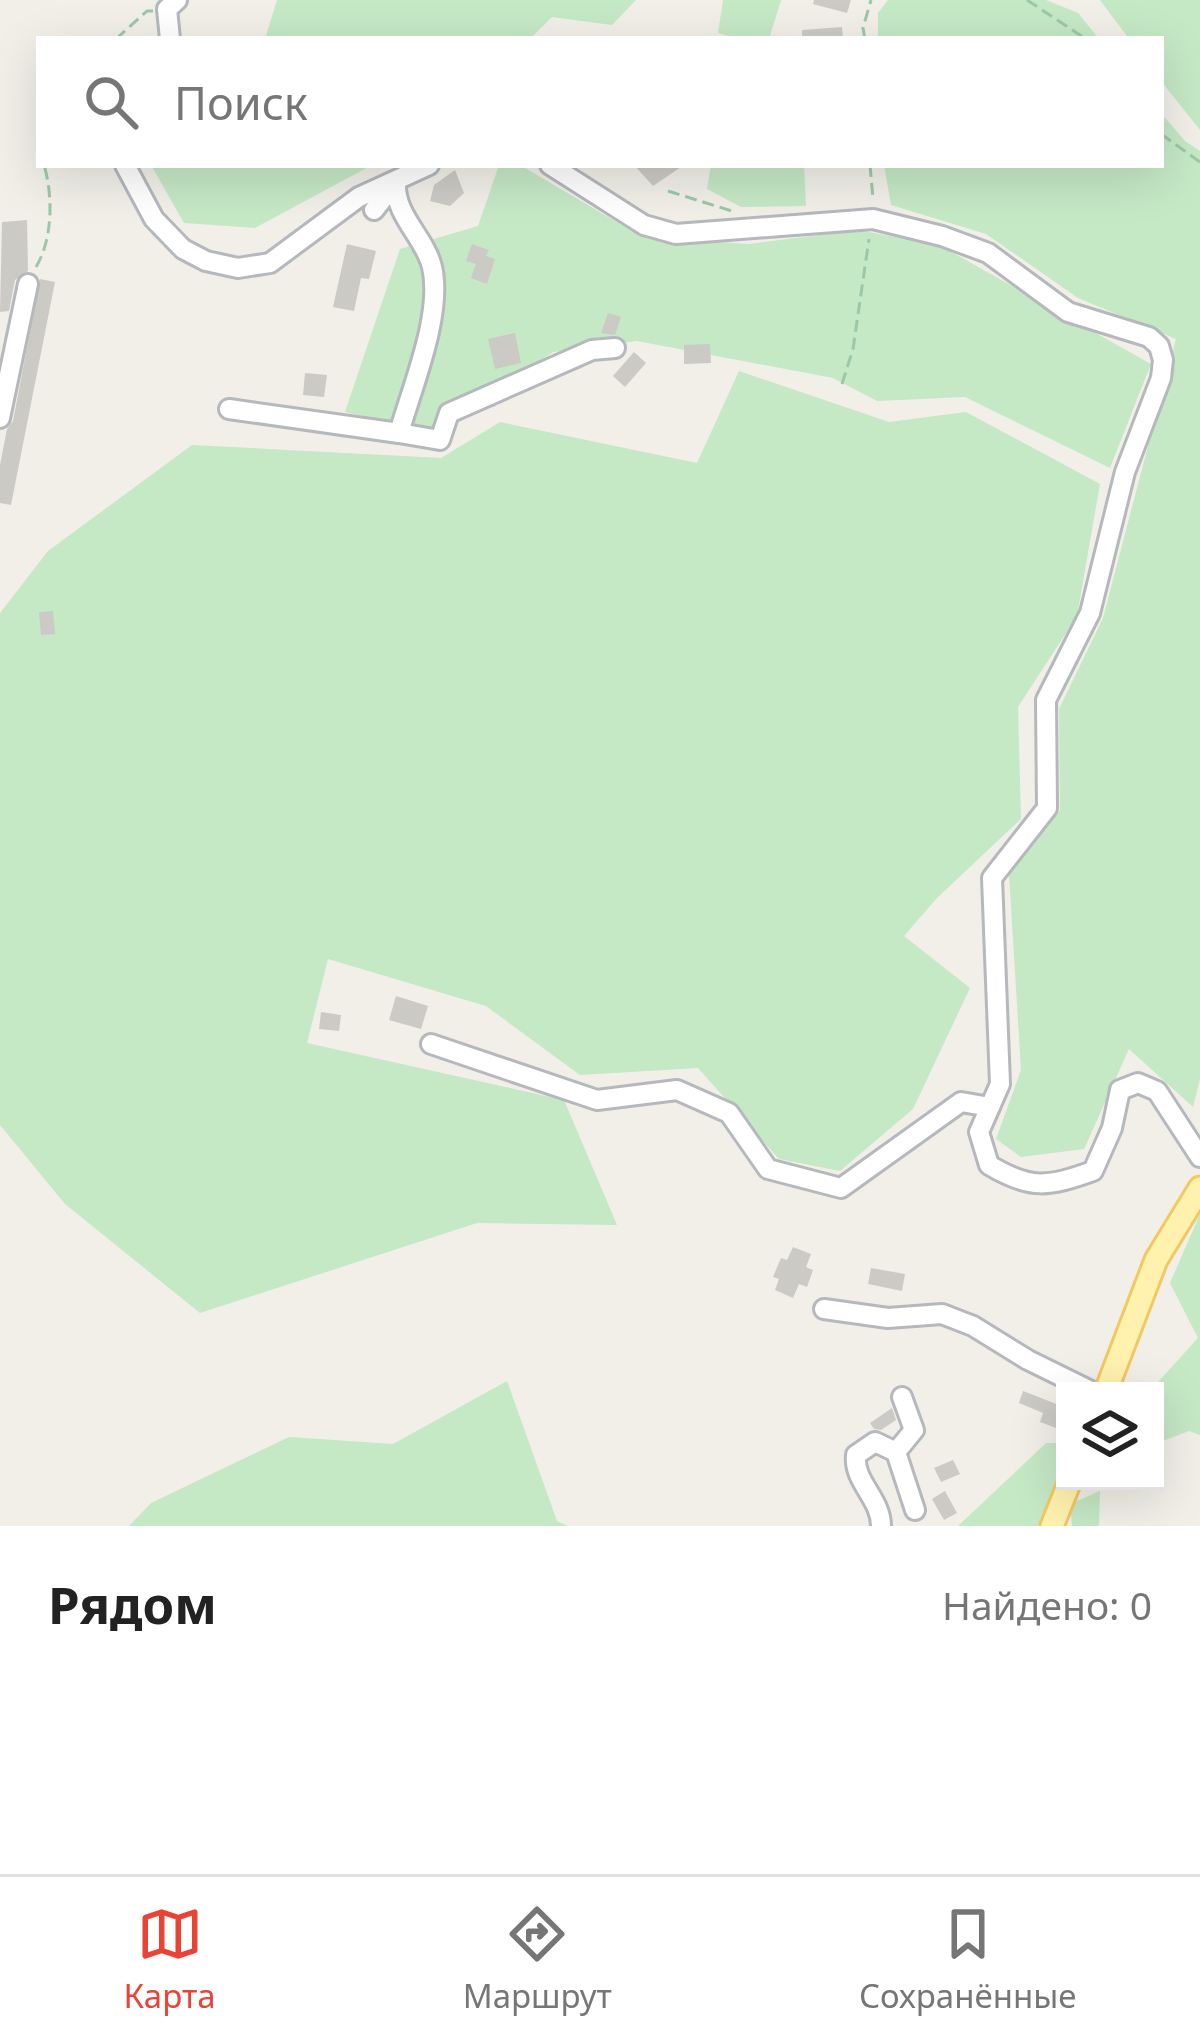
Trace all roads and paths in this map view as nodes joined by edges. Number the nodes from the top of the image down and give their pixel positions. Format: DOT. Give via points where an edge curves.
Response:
graph roads {
  1 [pos="871,0"];
  2 [pos="1027,0"];
  3 [pos="172,5"];
  4 [pos="119,36"];
  5 [pos="170,36"];
  6 [pos="864,36"];
  7 [pos="1081,36"];
  8 [pos="1164,136"];
  9 [pos="1200,162"];
  10 [pos="45,168"];
  11 [pos="126,168"];
  12 [pos="423,168"];
  13 [pos="555,168"];
  14 [pos="870,168"];
  15 [pos="395,182"];
  16 [pos="668,190"];
  17 [pos="374,210"];
  18 [pos="744,215"];
  19 [pos="873,219"];
  20 [pos="28,284"];
  21 [pos="615,348"];
  22 [pos="842,384"];
  23 [pos="229,410"];
  24 [pos="0,418"];
  25 [pos="399,433"];
  26 [pos="430,1044"];
  27 [pos="990,1107"];
  28 [pos="1200,1157"];
  29 [pos="1200,1188"];
  30 [pos="824,1309"];
  31 [pos="1073,1382"];
  32 [pos="1109,1382"];
  33 [pos="902,1397"];
  34 [pos="896,1452"];
  35 [pos="1066,1490"];
  36 [pos="915,1510"];
  37 [pos="881,1526"];
  38 [pos="1052,1526"];
  1 -- 6 [label="path"];
  2 -- 7 [label="path"];
  3 -- 4 [label="path" via="147,11"];
  3 -- 5 [label="lane"];
  8 -- 9 [label="path"];
  10 -- 20 [label="path" via="52,190 44,254"];
  11 -- 15 [label="lane" via="154,219 183,249 238,268 270,263 359,197"];
  12 -- 15 [label="lane"];
  13 -- 19 [label="lane" via="644,225 676,234"];
  14 -- 19 [label="path"];
  15 -- 17 [label="lane"];
  15 -- 25 [label="lane" via="435,283"];
  16 -- 18 [label="path"];
  19 -- 22 [label="path"];
  19 -- 27 [label="lane" via="988,253 1068,312 1149,337 1163,360 1090,613 1046,700 1047,808 992,878 1000,1084"];
  20 -- 24 [label="lane"];
  21 -- 25 [label="lane" via="592,350 449,413 440,440"];
  23 -- 25 [label="lane"];
  26 -- 27 [label="lane" via="597,1100 677,1090 729,1113 768,1169 841,1188 961,1102"];
  27 -- 28 [label="lane" via="979,1132 989,1165 1018,1182 1053,1185 1093,1171 1120,1090 1138,1083 1157,1091"];
  29 -- 32 [label="main road" via="1156,1260"];
  30 -- 31 [label="lane" via="888,1318 942,1314"];
  33 -- 34 [label="lane" via="914,1430"];
  34 -- 36 [label="lane"];
  34 -- 37 [label="lane" via="875,1442 856,1455 854,1469 881,1511"];
  35 -- 38 [label="main road"];
}
